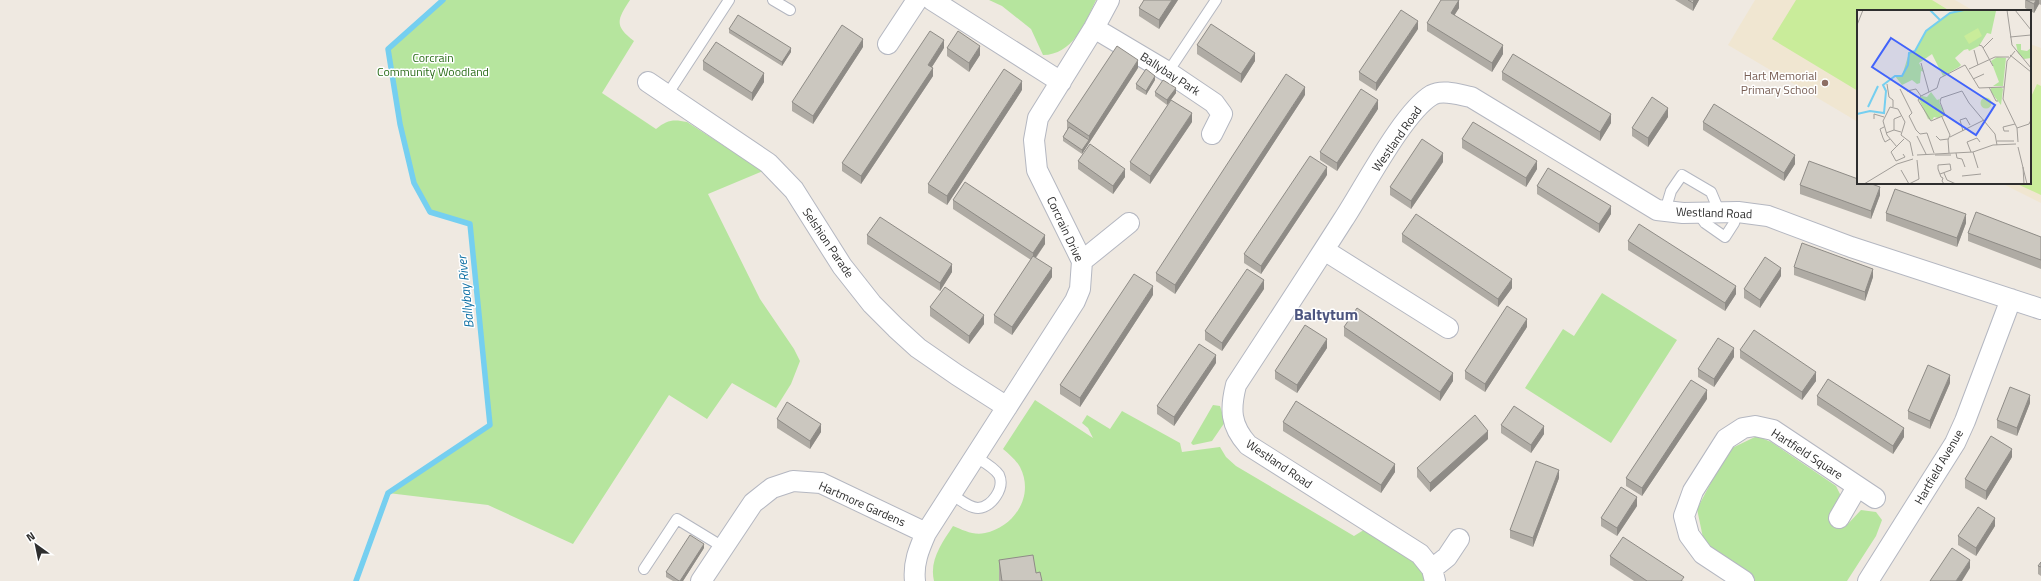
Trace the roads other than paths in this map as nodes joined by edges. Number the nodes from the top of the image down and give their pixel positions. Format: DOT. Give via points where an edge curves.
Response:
graph roads {
  1 [pos="729,0"];
  2 [pos="773,0"];
  3 [pos="917,0"];
  4 [pos="932,0"];
  5 [pos="1109,0"];
  6 [pos="1216,0"];
  7 [pos="790,10"];
  8 [pos="1094,28"];
  9 [pos="888,44"];
  10 [pos="1168,72"];
  11 [pos="648,82"];
  12 [pos="1061,82"];
  13 [pos="667,95"];
  14 [pos="1212,134"];
  15 [pos="1665,211"];
  16 [pos="1697,212"];
  17 [pos="1729,212"];
  18 [pos="1129,223"];
  19 [pos="1324,250"];
  20 [pos="1082,261"];
  21 [pos="2011,299"];
  22 [pos="2041,309"];
  23 [pos="1448,328"];
  24 [pos="1007,407"];
  25 [pos="974,456"];
  26 [pos="1857,487"];
  27 [pos="951,494"];
  28 [pos="1875,498"];
  29 [pos="1838,518"];
  30 [pos="926,533"];
  31 [pos="1459,540"];
  32 [pos="723,547"];
  33 [pos="644,569"];
  34 [pos="1434,575"];
  35 [pos="701,581"];
  36 [pos="915,581"];
  37 [pos="1744,581"];
  38 [pos="1868,581"];
  1 -- 13 [label="lane"];
  2 -- 7 [label="lane"];
  3 -- 9 [label="street"];
  4 -- 12 [label="street"];
  5 -- 8 [label="street, Corcrain Drive"];
  6 -- 10 [label="lane"];
  8 -- 10 [label="street, Ballybay Park"];
  8 -- 12 [label="street, Corcrain Drive"];
  10 -- 14 [label="street, Ballybay Park" via="1214,104 1222,114"];
  11 -- 13 [label="street, Selshion Parade"];
  12 -- 20 [label="street, Corcrain Drive" via="1038,118 1034,140 1037,170"];
  13 -- 24 [label="street, Selshion Parade" via="768,163 794,190 842,266 872,304 918,348"];
  15 -- 16 [label="street, Westland Road"];
  15 -- 17 [label="lane" via="1671,191 1682,175 1711,192"];
  15 -- 19 [label="street, Westland Road" via="1656,210 1471,97 1450,93 1434,94 1422,103 1396,135"];
  16 -- 17 [label="street, Westland Road"];
  16 -- 17 [label="lane" via="1705,223 1725,237 1734,223"];
  17 -- 21 [label="street, Westland Road" via="1768,216 1851,247"];
  18 -- 20 [label="street"];
  19 -- 23 [label="street"];
  19 -- 34 [label="street, Westland Road" via="1236,385 1231,406 1234,420 1248,445 1420,554"];
  20 -- 24 [label="street, Corcrain Drive" via="1080,289 1075,301"];
  21 -- 22 [label="street, Westland Road"];
  21 -- 38 [label="street, Hartfield Avenue" via="1955,443"];
  24 -- 25 [label="street, Corcrain Drive"];
  25 -- 27 [label="street, Corcrain Drive"];
  25 -- 27 [label="lane" via="999,475 1001,484 997,495 989,504 978,508"];
  26 -- 28 [label="street, Hartfield Square"];
  26 -- 29 [label="street"];
  26 -- 37 [label="street, Hartfield Square" via="1772,430 1755,426 1743,428 1726,439 1693,491 1684,516 1689,535 1703,554"];
  27 -- 30 [label="street, Corcrain Drive"];
  30 -- 32 [label="street, Hartmore Gardens" via="822,482 793,481 772,488 752,503"];
  30 -- 36 [label="street, Corcrain Drive" via="916,556"];
  31 -- 34 [label="street"];
  32 -- 33 [label="lane" via="677,519"];
  32 -- 35 [label="street, Hartmore Gardens"];
}
